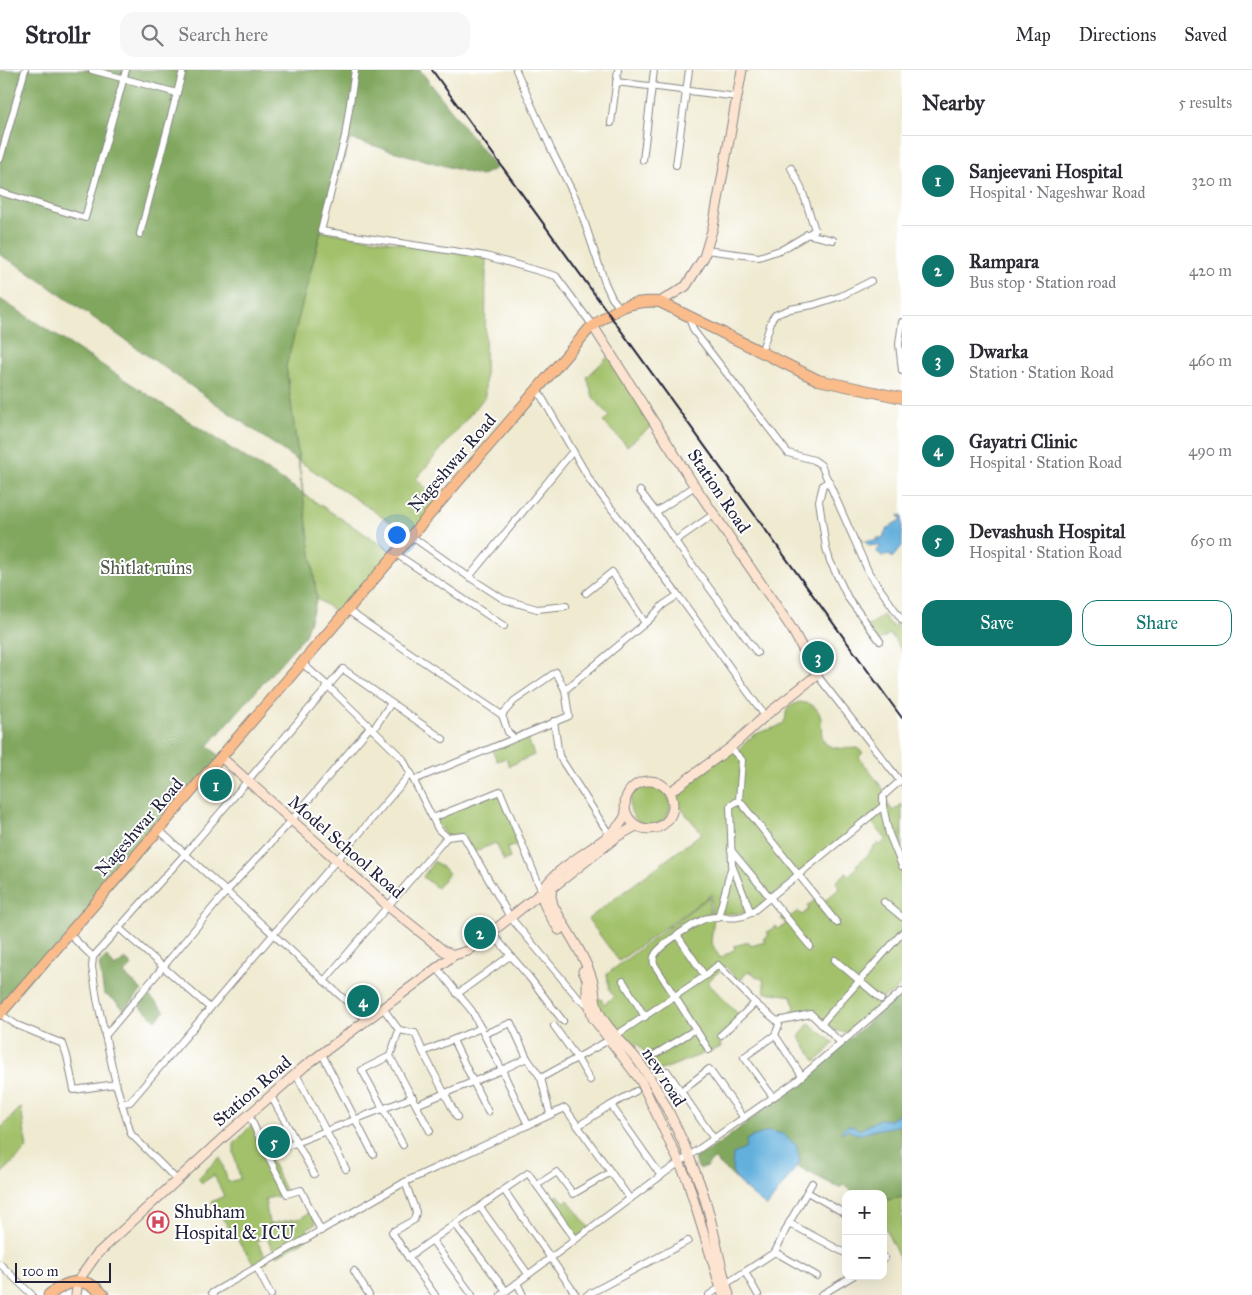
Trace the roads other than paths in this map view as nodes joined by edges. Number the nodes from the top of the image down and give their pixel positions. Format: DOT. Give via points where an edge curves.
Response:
graph roads {
  1 [pos="25,70"];
  2 [pos="92,70"];
  3 [pos="126,70"];
  4 [pos="183,70"];
  5 [pos="355,70"];
  6 [pos="516,70"];
  7 [pos="618,70"];
  8 [pos="654,70"];
  9 [pos="689,70"];
  10 [pos="742,70"];
  11 [pos="124,78"];
  12 [pos="616,82"];
  13 [pos="652,86"];
  14 [pos="687,90"];
  15 [pos="177,93"];
  16 [pos="738,97"];
  17 [pos="611,123"];
  18 [pos="0,159"];
  19 [pos="643,160"];
  20 [pos="676,165"];
  21 [pos="791,168"];
  22 [pos="0,192"];
  23 [pos="140,234"];
  24 [pos="807,234"];
  25 [pos="833,240"];
  26 [pos="706,250"];
  27 [pos="871,281"];
  28 [pos="660,302"];
  29 [pos="620,308"];
  30 [pos="688,316"];
  31 [pos="902,322"];
  32 [pos="594,326"];
  33 [pos="761,352"];
  34 [pos="902,372"];
  35 [pos="537,389"];
  36 [pos="902,398"];
  37 [pos="573,451"];
  38 [pos="829,480"];
  39 [pos="695,486"];
  40 [pos="640,491"];
  41 [pos="656,512"];
  42 [pos="714,514"];
  43 [pos="411,536"];
  44 [pos="675,541"];
  45 [pos="396,554"];
  46 [pos="469,577"];
  47 [pos="586,593"];
  48 [pos="678,594"];
  49 [pos="566,606"];
  50 [pos="347,610"];
  51 [pos="902,620"];
  52 [pos="645,624"];
  53 [pos="504,626"];
  54 [pos="880,640"];
  55 [pos="757,653"];
  56 [pos="302,663"];
  57 [pos="814,677"];
  58 [pos="328,686"];
  59 [pos="565,690"];
  60 [pos="391,703"];
  61 [pos="502,715"];
  62 [pos="764,716"];
  63 [pos="554,721"];
  64 [pos="371,728"];
  65 [pos="514,738"];
  66 [pos="443,739"];
  67 [pos="730,748"];
  68 [pos="221,757"];
  69 [pos="410,773"];
  70 [pos="414,780"];
  71 [pos="247,781"];
  72 [pos="670,792"];
  73 [pos="739,800"];
  74 [pos="882,806"];
  75 [pos="626,814"];
  76 [pos="433,818"];
  77 [pos="291,820"];
  78 [pos="636,826"];
  79 [pos="158,830"];
  80 [pos="609,834"];
  81 [pos="447,837"];
  82 [pos="731,850"];
  83 [pos="185,854"];
  84 [pos="336,861"];
  85 [pos="732,865"];
  86 [pos="902,866"];
  87 [pos="799,874"];
  88 [pos="552,888"];
  89 [pos="226,892"];
  90 [pos="542,892"];
  91 [pos="771,898"];
  92 [pos="884,902"];
  93 [pos="553,905"];
  94 [pos="388,907"];
  95 [pos="751,913"];
  96 [pos="510,917"];
  97 [pos="902,917"];
  98 [pos="718,918"];
  99 [pos="837,922"];
  100 [pos="119,928"];
  101 [pos="491,932"];
  102 [pos="902,933"];
  103 [pos="69,934"];
  104 [pos="273,934"];
  105 [pos="676,935"];
  106 [pos="810,946"];
  107 [pos="454,955"];
  108 [pos="93,957"];
  109 [pos="512,957"];
  110 [pos="835,960"];
  111 [pos="163,966"];
  112 [pos="437,968"];
  113 [pos="705,976"];
  114 [pos="324,981"];
  115 [pos="859,981"];
  116 [pos="622,982"];
  117 [pos="902,991"];
  118 [pos="457,994"];
  119 [pos="676,997"];
  120 [pos="881,999"];
  121 [pos="755,1003"];
  122 [pos="593,1006"];
  123 [pos="210,1008"];
  124 [pos="383,1008"];
  125 [pos="0,1014"];
  126 [pos="645,1017"];
  127 [pos="367,1020"];
  128 [pos="562,1021"];
  129 [pos="777,1021"];
  130 [pos="821,1024"];
  131 [pos="554,1026"];
  132 [pos="696,1029"];
  133 [pos="399,1030"];
  134 [pos="482,1031"];
  135 [pos="721,1035"];
  136 [pos="775,1035"];
  137 [pos="105,1036"];
  138 [pos="612,1038"];
  139 [pos="452,1040"];
  140 [pos="841,1043"];
  141 [pos="709,1050"];
  142 [pos="423,1052"];
  143 [pos="322,1054"];
  144 [pos="390,1056"];
  145 [pos="651,1057"];
  146 [pos="527,1058"];
  147 [pos="577,1058"];
  148 [pos="502,1070"];
  149 [pos="667,1071"];
  150 [pos="296,1074"];
  151 [pos="802,1076"];
  152 [pos="542,1078"];
  153 [pos="590,1080"];
  154 [pos="474,1082"];
  155 [pos="116,1084"];
  156 [pos="636,1091"];
  157 [pos="681,1091"];
  158 [pos="445,1093"];
  159 [pos="271,1096"];
  160 [pos="413,1097"];
  161 [pos="773,1097"];
  162 [pos="121,1102"];
  163 [pos="416,1105"];
  164 [pos="611,1105"];
  165 [pos="384,1109"];
  166 [pos="488,1112"];
  167 [pos="550,1114"];
  168 [pos="249,1115"];
  169 [pos="456,1117"];
  170 [pos="744,1118"];
  171 [pos="355,1120"];
  172 [pos="528,1125"];
  173 [pos="578,1126"];
  174 [pos="326,1131"];
  175 [pos="430,1131"];
  176 [pos="714,1138"];
  177 [pos="297,1142"];
  178 [pos="403,1145"];
  179 [pos="267,1154"];
  180 [pos="373,1154"];
  181 [pos="688,1156"];
  182 [pos="680,1162"];
  183 [pos="346,1169"];
  184 [pos="611,1172"];
  185 [pos="314,1174"];
  186 [pos="661,1176"];
  187 [pos="177,1180"];
  188 [pos="405,1182"];
  189 [pos="812,1183"];
  190 [pos="537,1185"];
  191 [pos="504,1190"];
  192 [pos="807,1192"];
  193 [pos="630,1199"];
  194 [pos="480,1207"];
  195 [pos="842,1212"];
  196 [pos="455,1224"];
  197 [pos="789,1224"];
  198 [pos="321,1231"];
  199 [pos="575,1239"];
  200 [pos="432,1240"];
  201 [pos="688,1241"];
  202 [pos="842,1251"];
  203 [pos="775,1252"];
  204 [pos="408,1257"];
  205 [pos="551,1257"];
  206 [pos="0,1264"];
  207 [pos="256,1268"];
  208 [pos="354,1271"];
  209 [pos="746,1272"];
  210 [pos="528,1274"];
  211 [pos="817,1276"];
  212 [pos="846,1280"];
  213 [pos="78,1281"];
  214 [pos="517,1283"];
  215 [pos="723,1290"];
  216 [pos="503,1293"];
  217 [pos="32,1295"];
  218 [pos="49,1295"];
  219 [pos="76,1295"];
  220 [pos="103,1295"];
  221 [pos="213,1295"];
  222 [pos="271,1295"];
  223 [pos="369,1295"];
  224 [pos="436,1295"];
  225 [pos="472,1295"];
  226 [pos="523,1295"];
  227 [pos="576,1295"];
  228 [pos="587,1295"];
  229 [pos="708,1295"];
  230 [pos="728,1295"];
  231 [pos="758,1295"];
  232 [pos="821,1295"];
  1 -- 18 [label="street"];
  2 -- 11 [label="street"];
  3 -- 11 [label="street"];
  4 -- 15 [label="street"];
  5 -- 32 [label="street" via="345,136 321,231 486,256 556,276"];
  6 -- 29 [label="street" via="578,203 605,283"];
  7 -- 12 [label="street"];
  8 -- 13 [label="street"];
  9 -- 14 [label="street"];
  10 -- 16 [label="street"];
  11 -- 15 [label="street"];
  11 -- 22 [label="street" via="86,218"];
  12 -- 13 [label="street"];
  12 -- 17 [label="street"];
  13 -- 14 [label="street"];
  13 -- 19 [label="street"];
  14 -- 16 [label="street"];
  14 -- 20 [label="street"];
  15 -- 23 [label="street"];
  16 -- 26 [label="street" via="714,227"];
  21 -- 24 [label="street" via="815,230"];
  24 -- 25 [label="street"];
  24 -- 26 [label="street" via="783,249 759,257"];
  26 -- 28 [label="street" via="686,286"];
  27 -- 33 [label="street" via="841,296 775,315"];
  28 -- 29 [label="main road, Nageshwar Road" via="642,301"];
  28 -- 30 [label="main road, Nageshwar Road"];
  29 -- 32 [label="main road, Nageshwar Road"];
  30 -- 33 [label="main road, Nageshwar Road"];
  30 -- 38 [label="street" via="694,332 788,453 814,460 821,465"];
  31 -- 34 [label="street" via="899,344"];
  32 -- 35 [label="main road, Nageshwar Road"];
  32 -- 39 [label="street, Station Road"];
  33 -- 36 [label="main road, Nageshwar Road" via="818,380"];
  35 -- 37 [label="street"];
  35 -- 43 [label="main road, Nageshwar Road"];
  37 -- 46 [label="street"];
  37 -- 48 [label="street" via="591,482"];
  38 -- 51 [label="street" via="869,573"];
  38 -- 54 [label="street" via="820,490 819,501 830,561 848,598"];
  39 -- 41 [label="street"];
  39 -- 42 [label="street, Station Road"];
  40 -- 41 [label="street"];
  41 -- 44 [label="street"];
  42 -- 44 [label="street"];
  42 -- 57 [label="street, Station Road" via="792,629"];
  43 -- 45 [label="main road, Nageshwar Road"];
  43 -- 46 [label="street"];
  44 -- 55 [label="street"];
  45 -- 50 [label="main road, Nageshwar Road"];
  45 -- 53 [label="street"];
  46 -- 49 [label="street" via="504,599 537,609"];
  47 -- 52 [label="street" via="612,572"];
  48 -- 52 [label="street"];
  48 -- 62 [label="street"];
  50 -- 56 [label="main road, Nageshwar Road"];
  50 -- 61 [label="street"];
  52 -- 59 [label="street"];
  56 -- 58 [label="street"];
  56 -- 68 [label="main road, Nageshwar Road"];
  57 -- 62 [label="street"];
  57 -- 74 [label="street" via="900,781 882,796"];
  58 -- 60 [label="street" via="343,670"];
  58 -- 64 [label="street"];
  58 -- 71 [label="street"];
  59 -- 61 [label="street" via="556,672 514,701"];
  59 -- 63 [label="street" via="569,716"];
  60 -- 64 [label="street"];
  60 -- 66 [label="street"];
  61 -- 65 [label="street" via="508,732"];
  62 -- 67 [label="street"];
  63 -- 65 [label="street"];
  63 -- 80 [label="street" via="559,756"];
  64 -- 69 [label="street" via="403,759"];
  64 -- 77 [label="street"];
  65 -- 70 [label="street"];
  67 -- 72 [label="street"];
  67 -- 73 [label="street" via="742,760"];
  68 -- 71 [label="street, Model School Road"];
  68 -- 79 [label="main road, Nageshwar Road"];
  69 -- 70 [label="street"];
  69 -- 84 [label="street"];
  70 -- 76 [label="street"];
  71 -- 77 [label="street, Model School Road"];
  71 -- 83 [label="street"];
  72 -- 75 [label="street" via="658,782 635,785 626,798"];
  72 -- 78 [label="street" via="674,807 667,822 652,829"];
  73 -- 82 [label="street" via="730,806"];
  73 -- 87 [label="street"];
  74 -- 86 [label="street"];
  74 -- 87 [label="street"];
  75 -- 78 [label="street"];
  75 -- 80 [label="street"];
  76 -- 81 [label="street"];
  76 -- 90 [label="street" via="500,791"];
  77 -- 84 [label="street, Model School Road"];
  77 -- 89 [label="street"];
  78 -- 88 [label="street" via="618,836"];
  79 -- 83 [label="street"];
  79 -- 103 [label="main road, Nageshwar Road"];
  80 -- 90 [label="street" via="560,871"];
  81 -- 94 [label="street"];
  81 -- 96 [label="street" via="463,835"];
  82 -- 85 [label="street"];
  82 -- 91 [label="street"];
  83 -- 89 [label="street"];
  83 -- 100 [label="street"];
  84 -- 94 [label="street, Model School Road"];
  84 -- 104 [label="street"];
  85 -- 95 [label="street"];
  85 -- 98 [label="street"];
  87 -- 91 [label="street"];
  87 -- 99 [label="street"];
  88 -- 90 [label="street"];
  88 -- 93 [label="street, new road"];
  89 -- 104 [label="street"];
  89 -- 111 [label="street"];
  90 -- 93 [label="street" via="550,894"];
  90 -- 96 [label="street"];
  90 -- 122 [label="street, new road" via="546,907 587,979"];
  91 -- 95 [label="street"];
  91 -- 106 [label="street"];
  92 -- 97 [label="street"];
  93 -- 122 [label="street, new road" via="593,980"];
  94 -- 107 [label="street, Model School Road" via="444,951"];
  94 -- 114 [label="street"];
  95 -- 98 [label="street" via="736,918"];
  96 -- 101 [label="street"];
  96 -- 122 [label="street" via="574,994"];
  98 -- 105 [label="street" via="706,918"];
  100 -- 108 [label="street"];
  100 -- 111 [label="street"];
  101 -- 107 [label="street, Station Road" via="468,951"];
  101 -- 109 [label="street"];
  102 -- 115 [label="street"];
  103 -- 108 [label="street"];
  103 -- 125 [label="main road, Nageshwar Road"];
  104 -- 114 [label="street"];
  104 -- 123 [label="street"];
  105 -- 113 [label="street"];
  105 -- 119 [label="street" via="656,952 653,959"];
  107 -- 112 [label="street, Station Road"];
  108 -- 137 [label="street" via="94,983"];
  109 -- 118 [label="street"];
  109 -- 128 [label="street"];
  110 -- 115 [label="street"];
  111 -- 123 [label="street"];
  111 -- 137 [label="street"];
  112 -- 118 [label="street"];
  112 -- 124 [label="street, Station Road"];
  113 -- 119 [label="street"];
  113 -- 121 [label="street" via="718,965"];
  114 -- 127 [label="street"];
  115 -- 120 [label="street"];
  115 -- 130 [label="street"];
  116 -- 126 [label="street"];
  117 -- 140 [label="street"];
  118 -- 134 [label="street" via="472,1011"];
  119 -- 126 [label="street"];
  119 -- 132 [label="street"];
  121 -- 129 [label="street"];
  121 -- 135 [label="street"];
  122 -- 138 [label="street, new road" via="593,1018"];
  123 -- 162 [label="street" via="130,1102"];
  124 -- 127 [label="street, Station Road"];
  124 -- 133 [label="street"];
  125 -- 155 [label="street" via="17,1025 63,1044 74,1090"];
  126 -- 138 [label="street"];
  127 -- 143 [label="street, Station Road"];
  129 -- 130 [label="street" via="811,1014"];
  129 -- 136 [label="street" via="779,1025"];
  130 -- 140 [label="street"];
  131 -- 147 [label="street"];
  132 -- 141 [label="street"];
  132 -- 145 [label="street"];
  133 -- 142 [label="street" via="415,1034"];
  133 -- 144 [label="street"];
  134 -- 139 [label="street"];
  134 -- 146 [label="street" via="511,1023"];
  134 -- 148 [label="street"];
  136 -- 151 [label="street"];
  136 -- 161 [label="street" via="744,1057"];
  137 -- 155 [label="street"];
  138 -- 147 [label="street"];
  138 -- 181 [label="street, new road" via="640,1063"];
  138 -- 182 [label="street, new road" via="641,1081"];
  139 -- 142 [label="street"];
  139 -- 154 [label="street"];
  140 -- 151 [label="street"];
  142 -- 158 [label="street"];
  143 -- 150 [label="street, Station Road"];
  143 -- 171 [label="street"];
  144 -- 160 [label="street"];
  144 -- 165 [label="street" via="362,1070"];
  146 -- 148 [label="street"];
  146 -- 152 [label="street"];
  147 -- 152 [label="street"];
  147 -- 153 [label="street"];
  148 -- 154 [label="street"];
  148 -- 172 [label="street"];
  149 -- 157 [label="street"];
  150 -- 159 [label="street, Station Road"];
  150 -- 174 [label="street"];
  151 -- 161 [label="street"];
  152 -- 167 [label="street"];
  154 -- 158 [label="street"];
  154 -- 166 [label="street"];
  155 -- 162 [label="street"];
  156 -- 164 [label="street"];
  157 -- 170 [label="street" via="709,1069"];
  157 -- 176 [label="street"];
  158 -- 163 [label="street"];
  158 -- 169 [label="street"];
  159 -- 168 [label="street, Station Road"];
  159 -- 177 [label="street"];
  160 -- 163 [label="street"];
  160 -- 165 [label="street"];
  161 -- 170 [label="street"];
  162 -- 187 [label="street" via="131,1134"];
  163 -- 175 [label="street"];
  164 -- 173 [label="street"];
  164 -- 186 [label="street"];
  165 -- 171 [label="street"];
  165 -- 178 [label="street"];
  167 -- 172 [label="street"];
  167 -- 173 [label="street" via="565,1108"];
  168 -- 179 [label="street"];
  168 -- 187 [label="street, Station Road"];
  170 -- 176 [label="street"];
  171 -- 174 [label="street"];
  171 -- 180 [label="street"];
  172 -- 188 [label="street"];
  173 -- 184 [label="street"];
  174 -- 177 [label="street"];
  174 -- 183 [label="street"];
  176 -- 181 [label="street"];
  177 -- 179 [label="street"];
  177 -- 185 [label="street"];
  179 -- 198 [label="street" via="287,1194 301,1190"];
  181 -- 182 [label="street"];
  181 -- 215 [label="street, new road" via="702,1191"];
  182 -- 186 [label="street"];
  182 -- 215 [label="street, new road"];
  184 -- 190 [label="street" via="574,1194 557,1172"];
  184 -- 193 [label="street"];
  186 -- 193 [label="street"];
  187 -- 213 [label="street, Station Road" via="97,1254"];
  188 -- 198 [label="street"];
  188 -- 204 [label="street" via="416,1212 414,1220 392,1232"];
  189 -- 192 [label="street"];
  190 -- 191 [label="street" via="528,1173"];
  190 -- 199 [label="street"];
  191 -- 194 [label="street"];
  191 -- 205 [label="street"];
  192 -- 195 [label="street"];
  192 -- 197 [label="street"];
  193 -- 199 [label="street"];
  194 -- 196 [label="street"];
  194 -- 210 [label="street"];
  196 -- 200 [label="street"];
  196 -- 216 [label="street"];
  197 -- 202 [label="street"];
  197 -- 203 [label="street"];
  198 -- 207 [label="street"];
  199 -- 205 [label="street"];
  200 -- 204 [label="street"];
  200 -- 225 [label="street"];
  201 -- 228 [label="street"];
  203 -- 209 [label="street"];
  203 -- 211 [label="street"];
  204 -- 224 [label="street"];
  205 -- 210 [label="street"];
  205 -- 227 [label="street"];
  206 -- 217 [label="street"];
  207 -- 221 [label="street"];
  207 -- 222 [label="street"];
  208 -- 223 [label="street"];
  209 -- 215 [label="street"];
  209 -- 231 [label="street"];
  210 -- 214 [label="street"];
  212 -- 232 [label="street"];
  213 -- 218 [label="highway" via="58,1287"];
  213 -- 219 [label="street, Station Road"];
  213 -- 220 [label="highway" via="90,1284"];
  214 -- 216 [label="street"];
  214 -- 226 [label="street"];
  215 -- 229 [label="street"];
  215 -- 230 [label="street, new road"];
}
